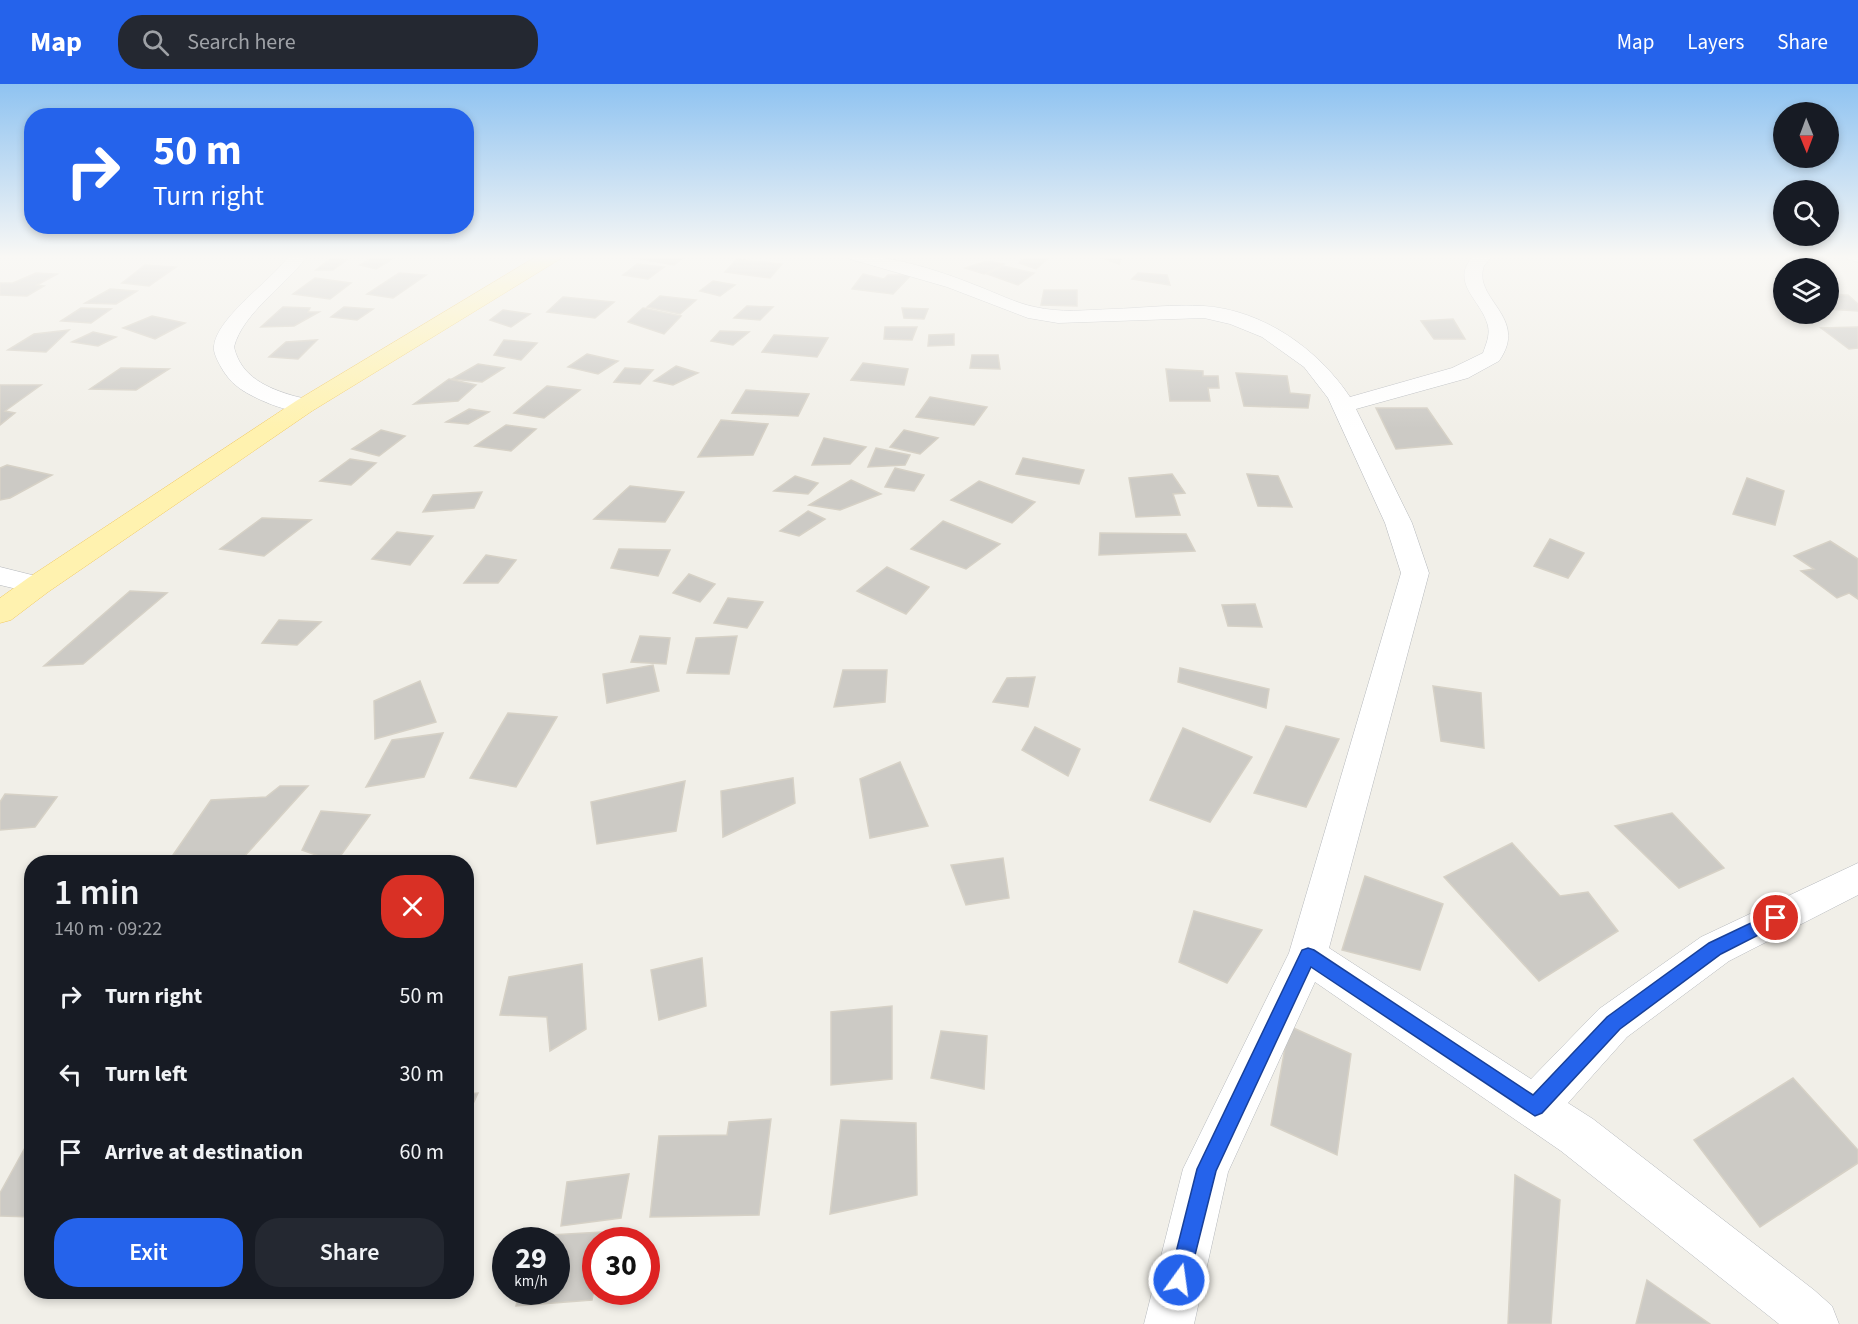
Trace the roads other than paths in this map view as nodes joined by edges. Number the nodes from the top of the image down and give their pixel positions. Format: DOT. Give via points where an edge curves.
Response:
graph roads {
  1 [pos="246,313"];
  2 [pos="458,313"];
  3 [pos="1033,313"];
  4 [pos="1179,313"];
  5 [pos="1210,313"];
  6 [pos="1491,313"];
  7 [pos="304,406"];
  8 [pos="1343,406"];
  9 [pos="0,576"];
  10 [pos="38,585"];
  11 [pos="0,613"];
  12 [pos="1858,878"];
  13 [pos="1308,955"];
  14 [pos="1535,1107"];
  15 [pos="1169,1324"];
  16 [pos="1814,1324"];
  1 -- 7 [label="street" via="229,332 224,348 233,372 255,390"];
  2 -- 7 [label="main road"];
  3 -- 4 [label="street" via="1058,317"];
  5 -- 8 [label="street" via="1244,321 1292,348 1322,375"];
  6 -- 8 [label="street" via="1498,325 1499,338 1492,357 1460,373"];
  7 -- 10 [label="main road"];
  8 -- 13 [label="street" via="1401,528 1415,573"];
  9 -- 10 [label="street"];
  10 -- 11 [label="main road"];
  12 -- 14 [label="street" via="1715,949 1613,1023"];
  13 -- 14 [label="street"];
  13 -- 15 [label="street" via="1206,1169"];
  14 -- 16 [label="street" via="1577,1135"];
}
